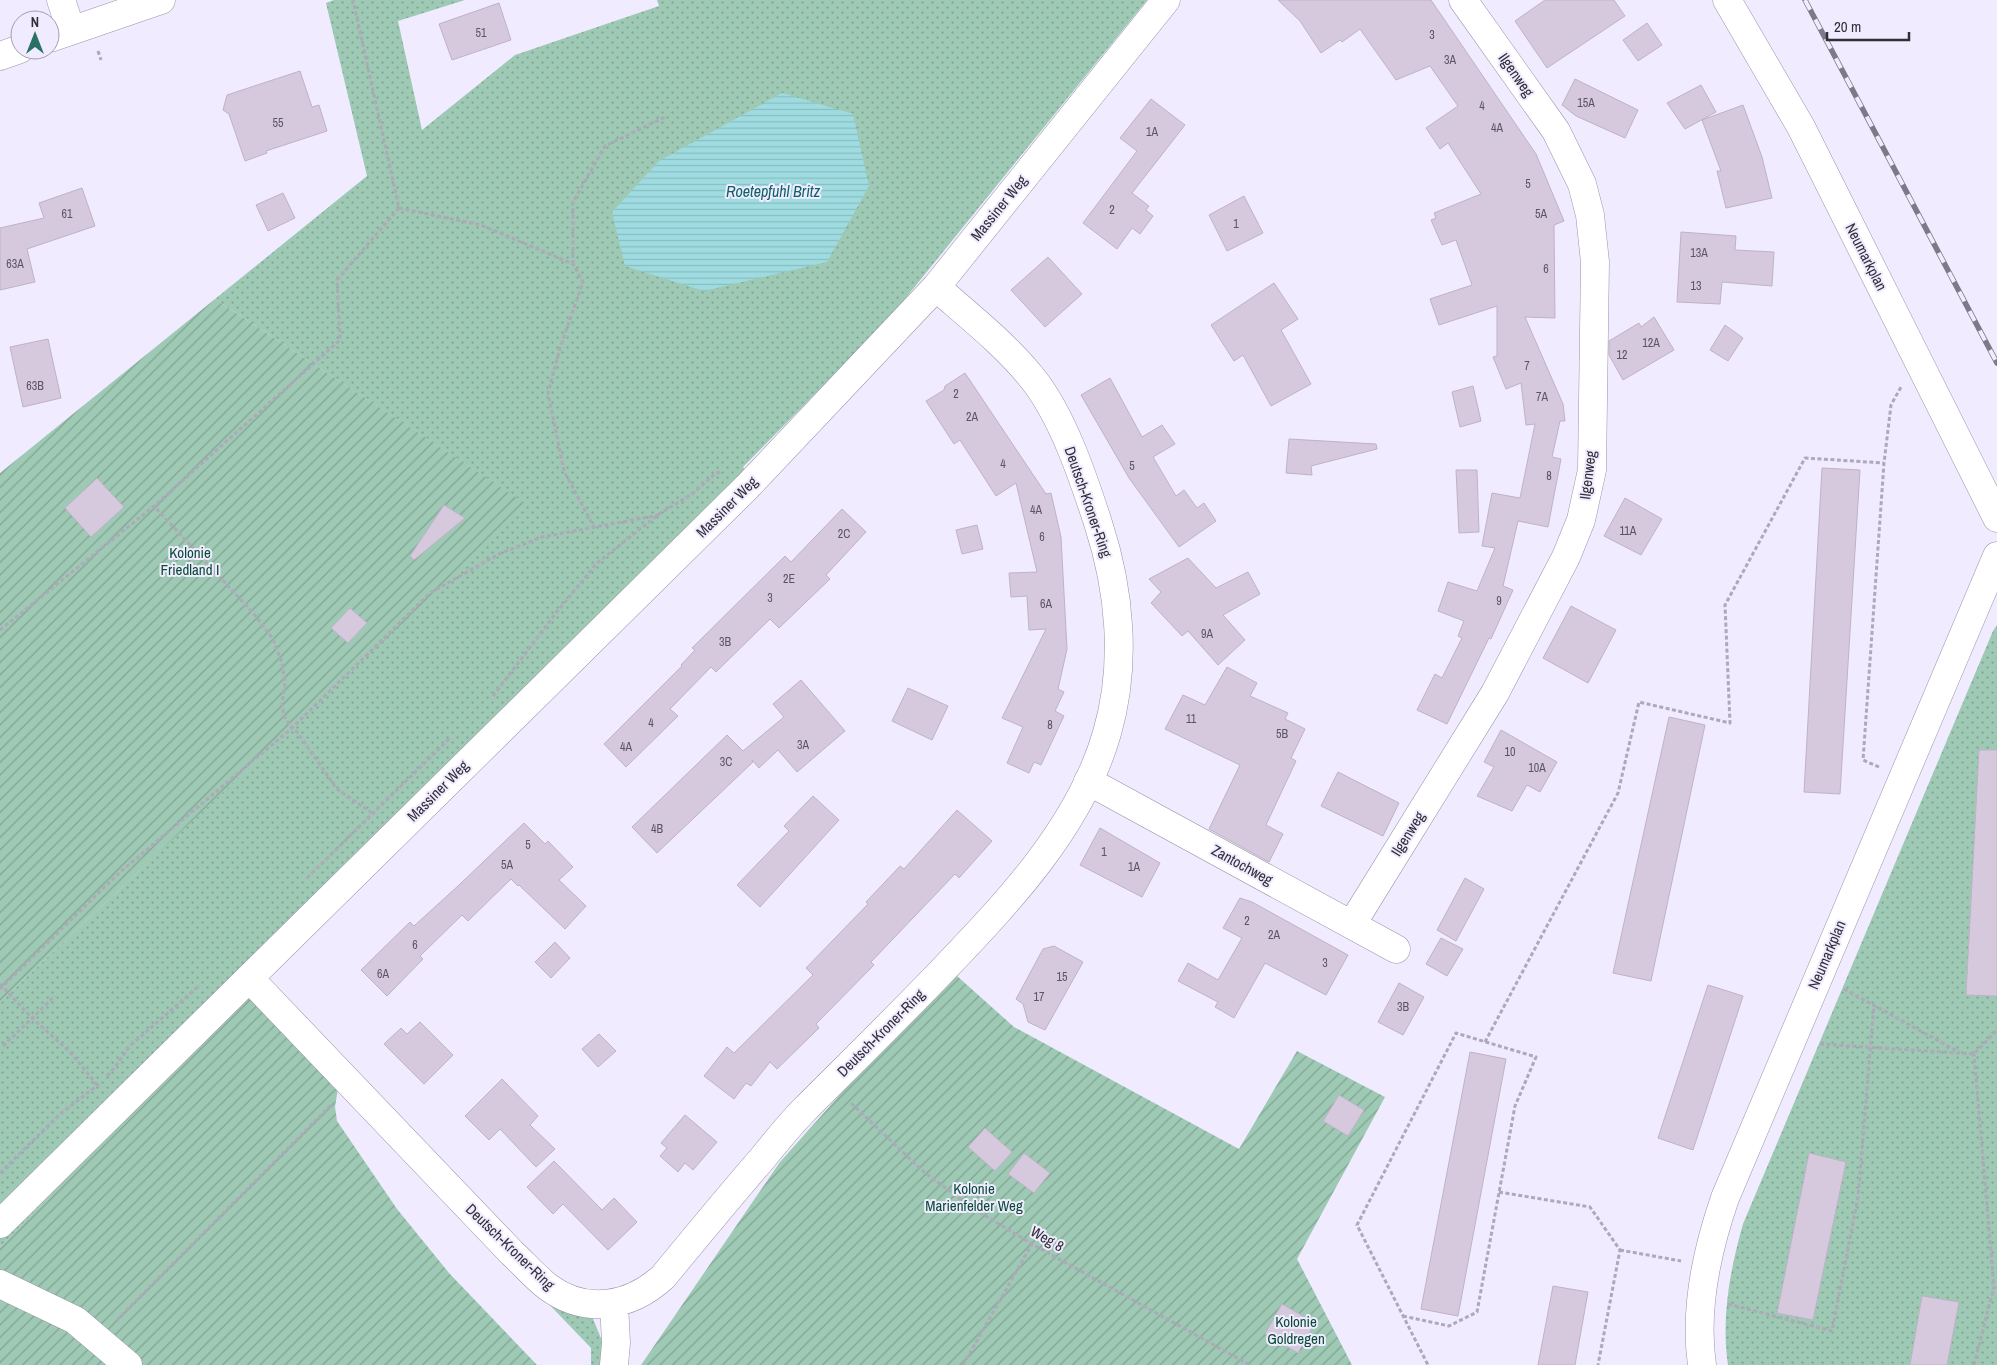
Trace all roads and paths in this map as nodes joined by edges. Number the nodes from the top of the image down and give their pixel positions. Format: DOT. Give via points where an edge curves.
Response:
graph roads {
  1 [pos="61,0"];
  2 [pos="161,0"];
  3 [pos="353,0"];
  4 [pos="1166,0"];
  5 [pos="1463,0"];
  6 [pos="1727,0"];
  7 [pos="60,34"];
  8 [pos="665,116"];
  9 [pos="399,208"];
  10 [pos="573,264"];
  11 [pos="936,287"];
  12 [pos="1902,385"];
  13 [pos="1884,463"];
  14 [pos="747,487"];
  15 [pos="154,506"];
  16 [pos="659,514"];
  17 [pos="1997,518"];
  18 [pos="594,527"];
  19 [pos="1997,556"];
  20 [pos="0,630"];
  21 [pos="493,696"];
  22 [pos="292,728"];
  23 [pos="457,730"];
  24 [pos="1886,770"];
  25 [pos="1088,781"];
  26 [pos="372,813"];
  27 [pos="304,882"];
  28 [pos="1352,924"];
  29 [pos="1396,949"];
  30 [pos="249,978"];
  31 [pos="201,984"];
  32 [pos="1836,985"];
  33 [pos="1,987"];
  34 [pos="55,996"];
  35 [pos="1874,1005"];
  36 [pos="32,1018"];
  37 [pos="1997,1030"];
  38 [pos="1485,1042"];
  39 [pos="1812,1044"];
  40 [pos="3,1046"];
  41 [pos="1870,1047"];
  42 [pos="1960,1053"];
  43 [pos="1974,1054"];
  44 [pos="830,1084"];
  45 [pos="98,1085"];
  46 [pos="335,1101"];
  47 [pos="117,1108"];
  48 [pos="0,1173"];
  49 [pos="1499,1192"];
  50 [pos="0,1224"];
  51 [pos="1032,1244"];
  52 [pos="1620,1250"];
  53 [pos="1688,1263"];
  54 [pos="0,1284"];
  55 [pos="1996,1288"];
  56 [pos="1720,1302"];
  57 [pos="614,1303"];
  58 [pos="1403,1316"];
  59 [pos="98,1339"];
  60 [pos="128,1365"];
  61 [pos="614,1365"];
  62 [pos="962,1365"];
  63 [pos="1250,1365"];
  64 [pos="1428,1365"];
  65 [pos="1598,1365"];
  66 [pos="1702,1365"];
  67 [pos="1974,1365"];
  1 -- 7 [label="street"];
  2 -- 7 [label="street"];
  3 -- 9 [label="path"];
  4 -- 11 [label="street, Massiner Weg"];
  5 -- 28 [label="street, Ilgenweg" via="1556,131 1582,184 1590,215 1595,262 1592,470 1581,520 1566,557 1500,685"];
  6 -- 17 [label="street, Neumarkplan" via="1801,127"];
  8 -- 10 [label="path" via="605,146 572,202"];
  9 -- 10 [label="path" via="481,225"];
  9 -- 15 [label="path" via="337,280 340,340"];
  10 -- 18 [label="path" via="583,282 548,393 564,471"];
  11 -- 14 [label="street, Massiner Weg"];
  11 -- 25 [label="street, Deutsch-Kroner-Ring" via="1020,363 1046,398 1085,484 1100,531 1114,587 1119,642 1112,710 1104,742"];
  12 -- 13 [label="path" via="1891,405"];
  13 -- 24 [label="path" via="1863,760"];
  13 -- 38 [label="path" via="1805,458 1724,605 1730,723 1639,702 1618,793"];
  14 -- 16 [label="path" via="728,470 716,474 692,494"];
  14 -- 30 [label="street, Massiner Weg"];
  15 -- 20 [label="path"];
  15 -- 22 [label="path" via="254,614 273,639 285,683 284,716"];
  16 -- 18 [label="path"];
  16 -- 21 [label="path" via="597,563"];
  18 -- 22 [label="path" via="542,538 499,554 430,593"];
  19 -- 66 [label="street, Neumarkplan" via="1725,1198 1714,1229 1703,1292"];
  22 -- 26 [label="path" via="337,789"];
  22 -- 33 [label="path" via="119,873"];
  23 -- 26 [label="path"];
  25 -- 28 [label="street, Zantochweg"];
  25 -- 44 [label="street, Deutsch-Kroner-Ring" via="1059,832 996,914"];
  26 -- 27 [label="path"];
  28 -- 29 [label="street, Zantochweg"];
  30 -- 47 [label="street, Massiner Weg"];
  30 -- 57 [label="street, Deutsch-Kroner-Ring" via="548,1287 572,1301 601,1305"];
  31 -- 45 [label="path" via="130,1046 119,1064"];
  32 -- 35 [label="path"];
  33 -- 36 [label="path"];
  34 -- 36 [label="path"];
  35 -- 41 [label="path"];
  35 -- 42 [label="path"];
  36 -- 40 [label="path"];
  36 -- 45 [label="path" via="70,1052"];
  37 -- 43 [label="path"];
  38 -- 49 [label="path" via="1536,1057 1514,1106"];
  38 -- 58 [label="path" via="1456,1034 1357,1225"];
  39 -- 41 [label="path"];
  41 -- 42 [label="path"];
  41 -- 56 [label="path" via="1858,1198 1832,1330"];
  42 -- 43 [label="path"];
  43 -- 55 [label="path"];
  44 -- 51 [label="path, Weg 8" via="924,1172"];
  44 -- 57 [label="street, Deutsch-Kroner-Ring" via="801,1113 664,1277 633,1298"];
  45 -- 47 [label="path"];
  45 -- 48 [label="path"];
  46 -- 59 [label="path"];
  47 -- 50 [label="street, Massiner Weg"];
  49 -- 52 [label="path" via="1590,1207"];
  49 -- 58 [label="path" via="1477,1312 1449,1326"];
  51 -- 62 [label="path"];
  51 -- 63 [label="path, Weg 8"];
  52 -- 53 [label="path"];
  52 -- 65 [label="path"];
  54 -- 59 [label="street" via="75,1320"];
  55 -- 67 [label="path"];
  57 -- 61 [label="street"];
  58 -- 64 [label="path"];
  59 -- 60 [label="street"];
}
